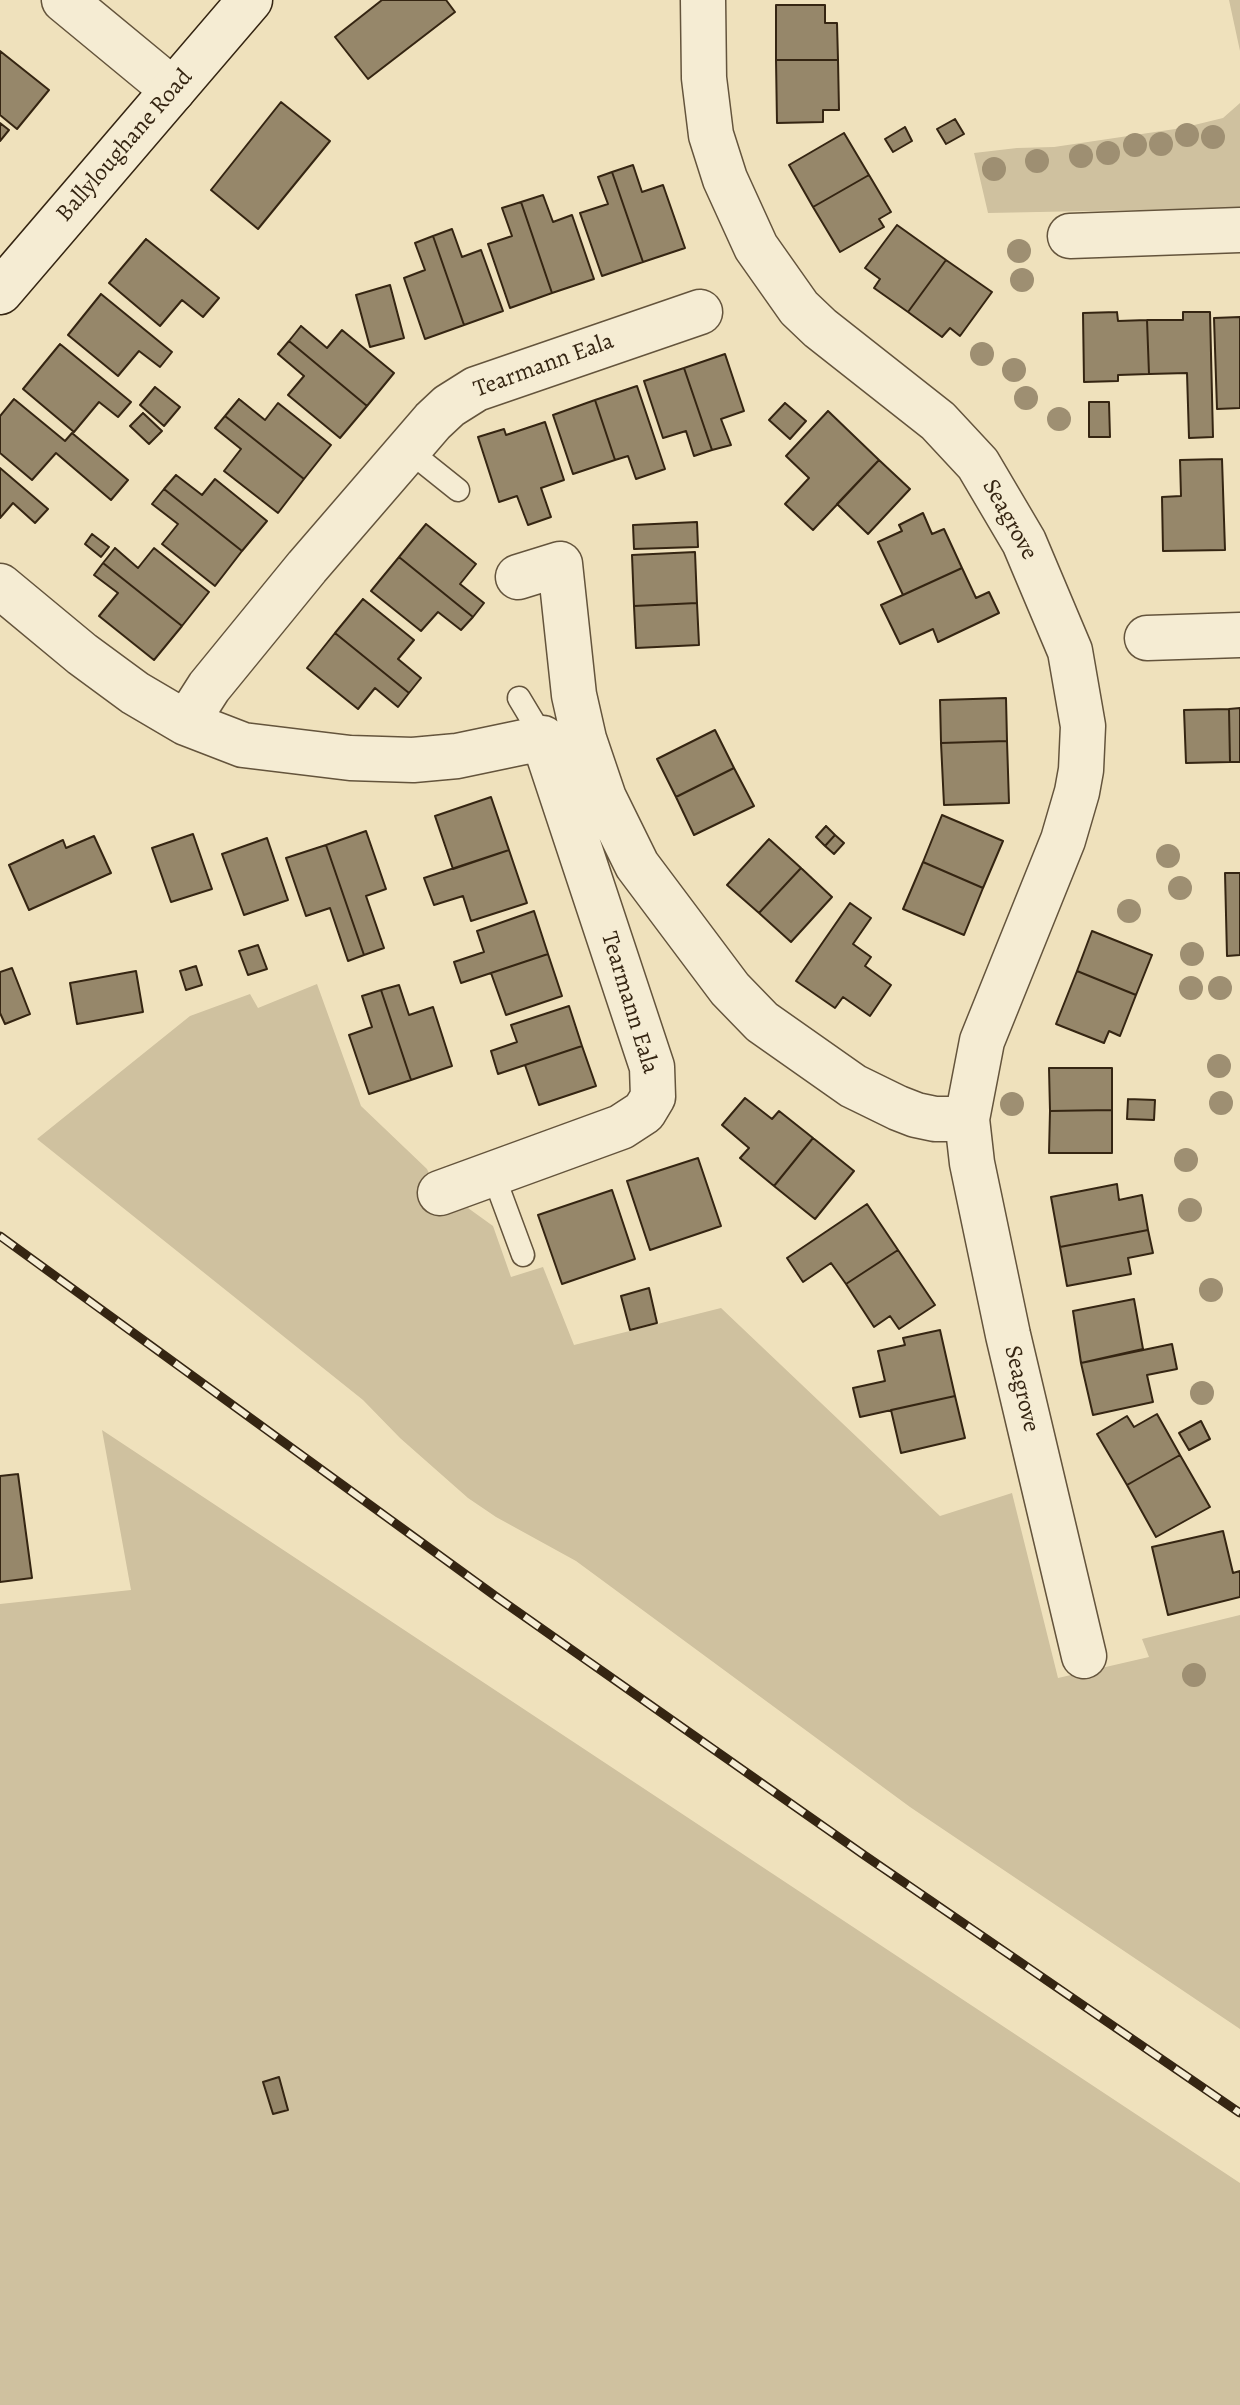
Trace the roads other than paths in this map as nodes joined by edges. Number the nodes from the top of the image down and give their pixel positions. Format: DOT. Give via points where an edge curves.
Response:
graph roads {
  1 [pos="64,0"];
  2 [pos="250,0"];
  3 [pos="703,0"];
  4 [pos="173,90"];
  5 [pos="1240,230"];
  6 [pos="1070,236"];
  7 [pos="0,292"];
  8 [pos="700,312"];
  9 [pos="408,450"];
  10 [pos="458,490"];
  11 [pos="518,577"];
  12 [pos="0,586"];
  13 [pos="1240,635"];
  14 [pos="1147,638"];
  15 [pos="519,698"];
  16 [pos="186,723"];
  17 [pos="543,738"];
  18 [pos="967,1119"];
  19 [pos="493,1174"];
  20 [pos="440,1193"];
  21 [pos="523,1255"];
  22 [pos="1084,1656"];
  1 -- 4 [label="street"];
  2 -- 4 [label="street, Ballyloughane Road"];
  3 -- 18 [label="street, Seagrove" via="711,135 756,247 799,308 938,421 978,464 1024,542 1070,651 1083,726 1077,792 1063,840 982,1041"];
  4 -- 7 [label="street, Ballyloughane Road"];
  5 -- 6 [label="street"];
  8 -- 9 [label="street, Tearmann Eala" via="476,389 440,413"];
  9 -- 10 [label="lane"];
  9 -- 16 [label="street, Tearmann Eala" via="209,687"];
  11 -- 18 [label="street" via="560,564 574,695 604,798 637,865 730,989 772,1030 853,1086 916,1115"];
  12 -- 16 [label="street" via="107,674"];
  13 -- 14 [label="street"];
  15 -- 17 [label="lane, Tearmann Eala"];
  16 -- 17 [label="street" via="243,745 381,760 457,756"];
  17 -- 19 [label="street, Tearmann Eala" via="652,1067 653,1097 644,1112 621,1127"];
  18 -- 22 [label="street, Seagrove" via="1005,1319"];
  19 -- 20 [label="street, Tearmann Eala"];
  19 -- 21 [label="lane"];
}
